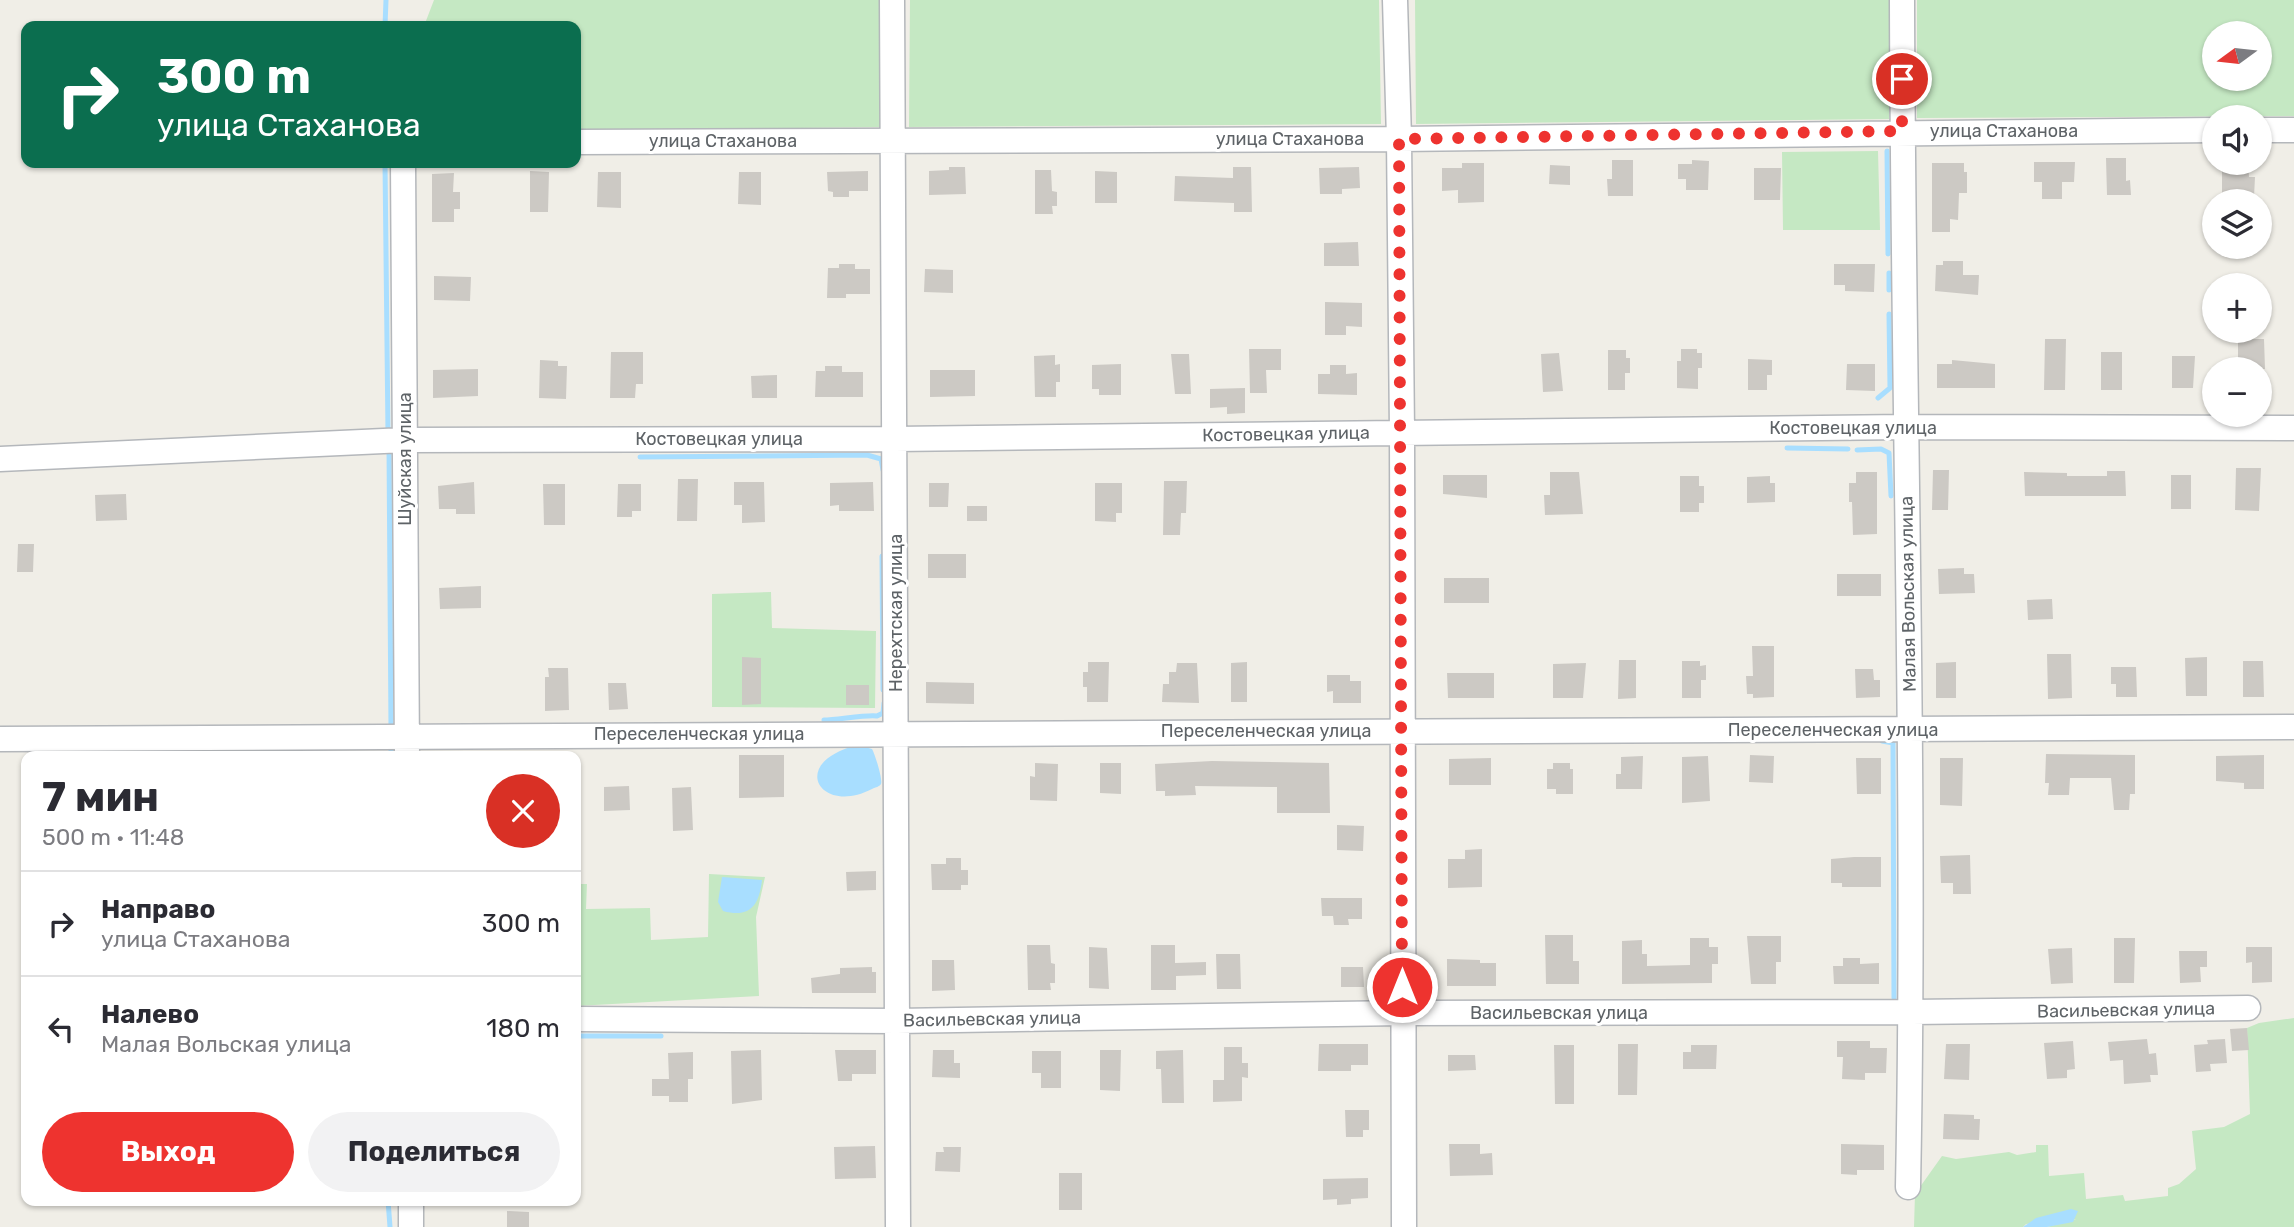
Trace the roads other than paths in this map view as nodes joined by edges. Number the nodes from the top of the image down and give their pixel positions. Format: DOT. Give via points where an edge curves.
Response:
graph roads {
  1 [pos="892,0"];
  2 [pos="1395,0"];
  3 [pos="1902,0"];
  4 [pos="2202,130"];
  5 [pos="2272,130"];
  6 [pos="2294,130"];
  7 [pos="1902,131"];
  8 [pos="1399,139"];
  9 [pos="893,141"];
  10 [pos="581,142"];
  11 [pos="403,168"];
  12 [pos="1905,427"];
  13 [pos="2294,428"];
  14 [pos="1402,432"];
  15 [pos="895,439"];
  16 [pos="394,440"];
  17 [pos="0,459"];
  18 [pos="2294,727"];
  19 [pos="1401,730"];
  20 [pos="1911,730"];
  21 [pos="897,733"];
  22 [pos="0,739"];
  23 [pos="399,741"];
  24 [pos="2248,1008"];
  25 [pos="1912,1012"];
  26 [pos="1402,1013"];
  27 [pos="581,1019"];
  28 [pos="897,1021"];
  29 [pos="1908,1187"];
  30 [pos="411,1206"];
  31 [pos="411,1227"];
  32 [pos="898,1227"];
  33 [pos="1404,1227"];
  1 -- 9 [label="street, Нерехтская улица"];
  2 -- 8 [label="street"];
  3 -- 7 [label="street, Малая Вольская улица"];
  4 -- 7 [label="street, улица Стаханова"];
  5 -- 6 [label="street"];
  7 -- 8 [label="street, улица Стаханова"];
  7 -- 12 [label="street, Малая Вольская улица"];
  8 -- 9 [label="street, улица Стаханова"];
  8 -- 14 [label="street"];
  9 -- 10 [label="street, улица Стаханова"];
  9 -- 15 [label="street, Нерехтская улица"];
  11 -- 16 [label="street, Шуйская улица"];
  12 -- 13 [label="street, Костовецкая улица"];
  12 -- 14 [label="street, Костовецкая улица"];
  12 -- 20 [label="street, Малая Вольская улица"];
  14 -- 15 [label="street, Костовецкая улица"];
  14 -- 19 [label="street"];
  15 -- 16 [label="street, Костовецкая улица"];
  15 -- 21 [label="street, Нерехтская улица"];
  16 -- 17 [label="street, Костовецкая улица"];
  16 -- 23 [label="street, Шуйская улица"];
  18 -- 20 [label="street, Переселенческая улица"];
  19 -- 20 [label="street, Переселенческая улица"];
  19 -- 21 [label="street, Переселенческая улица"];
  19 -- 26 [label="street"];
  20 -- 25 [label="street, Малая Вольская улица"];
  21 -- 23 [label="street, Переселенческая улица"];
  21 -- 28 [label="street, Нерехтская улица"];
  22 -- 23 [label="street, Переселенческая улица"];
  24 -- 25 [label="street, Васильевская улица"];
  25 -- 26 [label="street, Васильевская улица"];
  25 -- 29 [label="street, Малая Вольская улица"];
  26 -- 28 [label="street, Васильевская улица"];
  26 -- 33 [label="street"];
  27 -- 28 [label="street, Васильевская улица"];
  28 -- 32 [label="street, Нерехтская улица"];
  30 -- 31 [label="street"];
}
